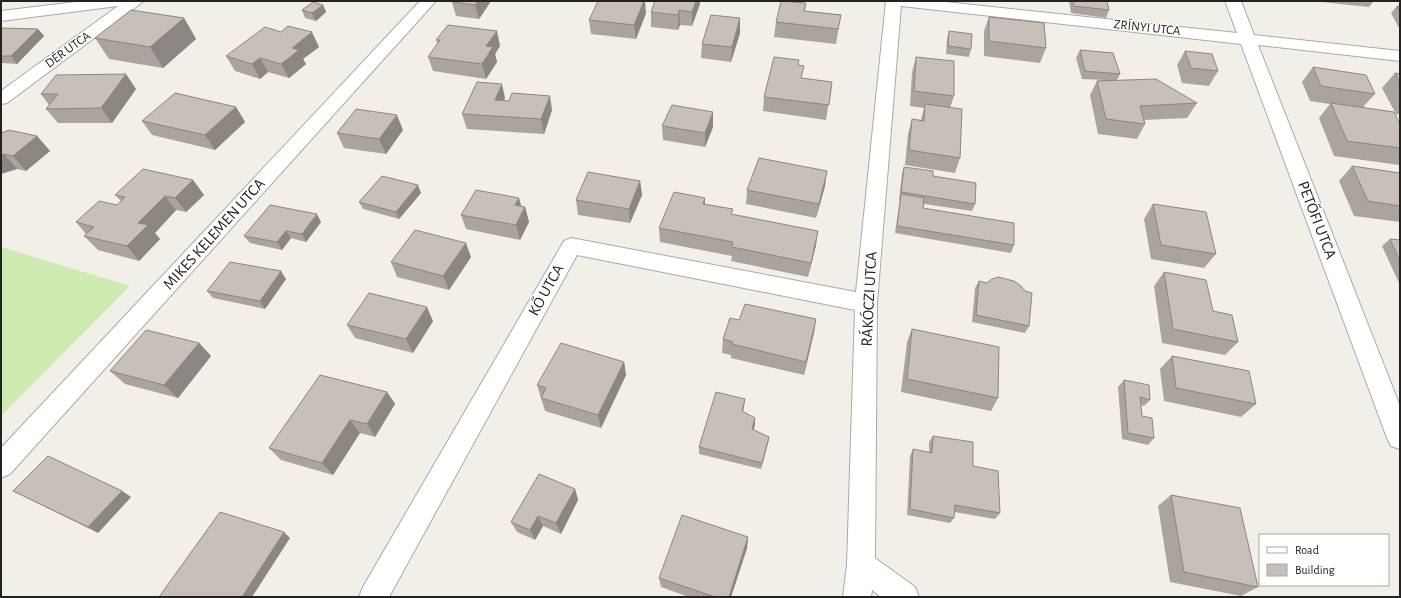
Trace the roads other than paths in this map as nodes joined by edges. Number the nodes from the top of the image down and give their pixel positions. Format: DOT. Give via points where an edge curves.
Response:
graph roads {
  1 [pos="121,1"];
  2 [pos="135,1"];
  3 [pos="428,1"];
  4 [pos="894,1"];
  5 [pos="1234,1"];
  6 [pos="1,16"];
  7 [pos="1248,39"];
  8 [pos="1400,56"];
  9 [pos="1,99"];
  10 [pos="866,303"];
  11 [pos="1400,438"];
  12 [pos="1,466"];
  13 [pos="861,565"];
  14 [pos="373,597"];
  15 [pos="857,597"];
  16 [pos="905,597"];
  1 -- 6 [label="street"];
  2 -- 9 [label="street, DÉR UTCA"];
  3 -- 12 [label="street, MIKES KELEMEN UTCA"];
  4 -- 7 [label="street, ZRÍNYI UTCA"];
  4 -- 10 [label="street, RÁKÓCZI UTCA"];
  5 -- 7 [label="street, PETŐFI UTCA"];
  7 -- 8 [label="street, ZRÍNYI UTCA"];
  7 -- 11 [label="street, PETŐFI UTCA"];
  10 -- 13 [label="street, RÁKÓCZI UTCA"];
  10 -- 14 [label="street, KŐ UTCA" via="570,246"];
  13 -- 15 [label="street, RÁKÓCZI UTCA"];
  13 -- 16 [label="street"];
}
